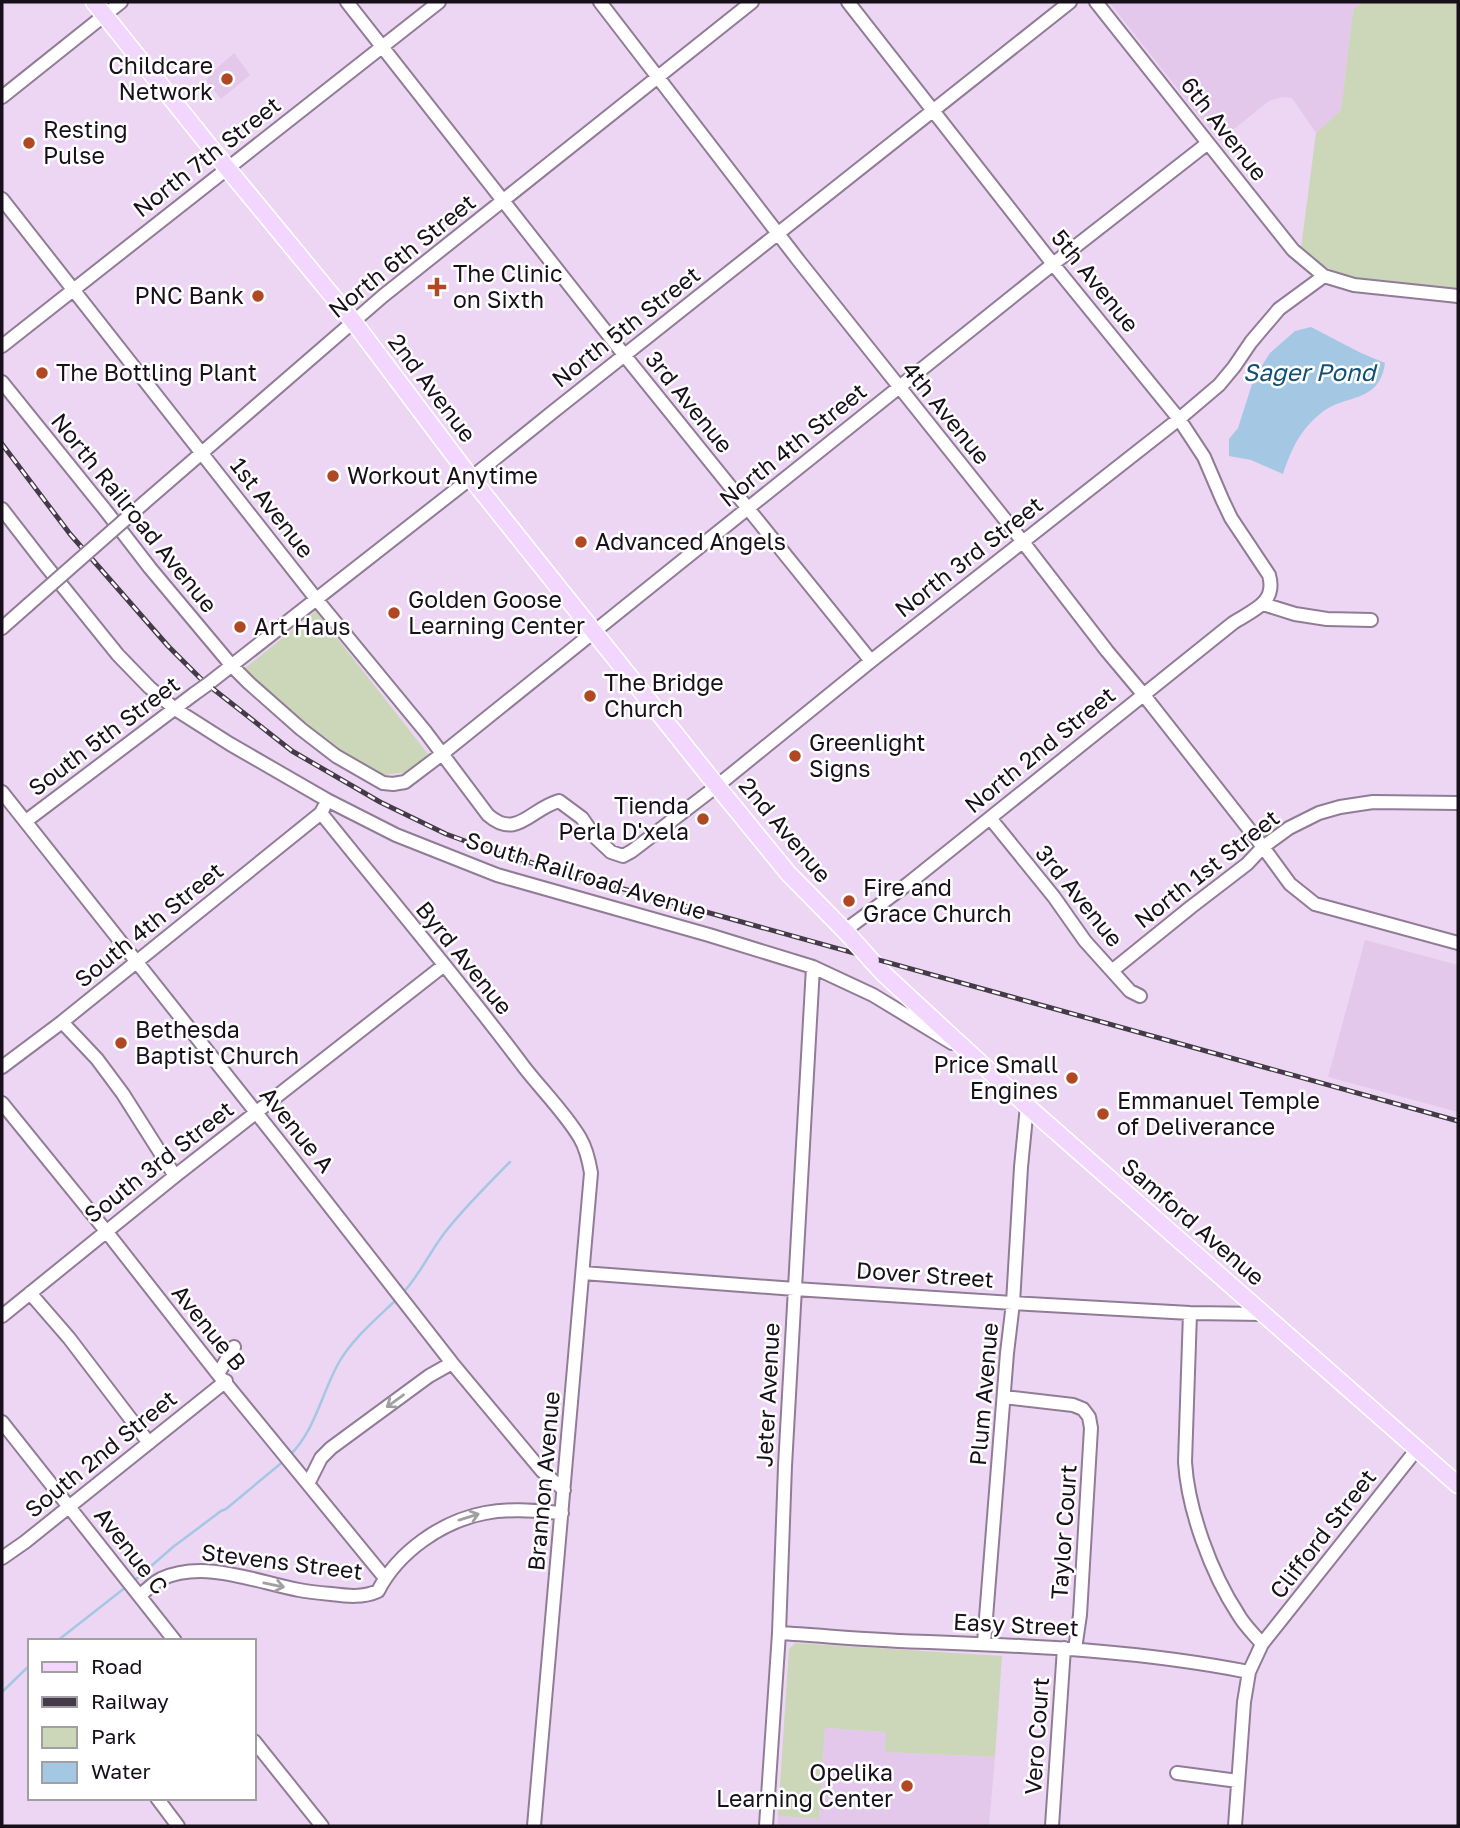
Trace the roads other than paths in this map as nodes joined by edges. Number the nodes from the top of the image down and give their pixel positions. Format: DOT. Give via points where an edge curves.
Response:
graph roads {
  1 [pos="121,2"];
  2 [pos="347,2"];
  3 [pos="439,2"];
  4 [pos="600,2"];
  5 [pos="752,2"];
  6 [pos="848,2"];
  7 [pos="1070,2"];
  8 [pos="1096,2"];
  9 [pos="100,8"];
  10 [pos="382,46"];
  11 [pos="659,76"];
  12 [pos="2,97"];
  13 [pos="934,111"];
  14 [pos="1208,143"];
  15 [pos="227,168"];
  16 [pos="2,199"];
  17 [pos="503,201"];
  18 [pos="779,234"];
  19 [pos="1053,264"];
  20 [pos="1324,276"];
  21 [pos="73,289"];
  22 [pos="1458,296"];
  23 [pos="353,321"];
  24 [pos="2,346"];
  25 [pos="625,356"];
  26 [pos="2,382"];
  27 [pos="899,387"];
  28 [pos="1179,419"];
  29 [pos="202,452"];
  30 [pos="471,478"];
  31 [pos="2,509"];
  32 [pos="747,509"];
  33 [pos="1023,542"];
  34 [pos="317,600"];
  35 [pos="1263,604"];
  36 [pos="1371,621"];
  37 [pos="2,628"];
  38 [pos="594,632"];
  39 [pos="871,661"];
  40 [pos="229,668"];
  41 [pos="208,684"];
  42 [pos="1143,694"];
  43 [pos="175,709"];
  44 [pos="442,754"];
  45 [pos="405,782"];
  46 [pos="717,786"];
  47 [pos="2,792"];
  48 [pos="327,800"];
  49 [pos="1458,803"];
  50 [pos="321,813"];
  51 [pos="990,818"];
  52 [pos="26,821"];
  53 [pos="1263,847"];
  54 [pos="623,856"];
  55 [pos="846,932"];
  56 [pos="1458,943"];
  57 [pos="872,960"];
  58 [pos="135,961"];
  59 [pos="443,966"];
  60 [pos="813,967"];
  61 [pos="1113,970"];
  62 [pos="1140,996"];
  63 [pos="62,1022"];
  64 [pos="967,1052"];
  65 [pos="2,1067"];
  66 [pos="2,1103"];
  67 [pos="1027,1106"];
  68 [pos="256,1113"];
  69 [pos="582,1141"];
  70 [pos="174,1176"];
  71 [pos="106,1231"];
  72 [pos="583,1272"];
  73 [pos="795,1289"];
  74 [pos="30,1293"];
  75 [pos="1013,1303"];
  76 [pos="1190,1313"];
  77 [pos="1264,1314"];
  78 [pos="2,1316"];
  79 [pos="234,1347"];
  80 [pos="452,1363"];
  81 [pos="222,1377"];
  82 [pos="1004,1397"];
  83 [pos="2,1422"];
  84 [pos="149,1443"];
  85 [pos="1418,1449"];
  86 [pos="321,1458"];
  87 [pos="298,1471"];
  88 [pos="308,1484"];
  89 [pos="1458,1485"];
  90 [pos="564,1490"];
  91 [pos="69,1507"];
  92 [pos="562,1513"];
  93 [pos="2,1558"];
  94 [pos="385,1578"];
  95 [pos="140,1595"];
  96 [pos="779,1633"];
  97 [pos="173,1639"];
  98 [pos="984,1643"];
  99 [pos="1262,1644"];
  100 [pos="1070,1648"];
  101 [pos="1249,1672"];
  102 [pos="256,1744"];
  103 [pos="1177,1773"];
  104 [pos="1238,1781"];
  105 [pos="158,1800"];
  106 [pos="178,1826"];
  107 [pos="322,1826"];
  108 [pos="534,1826"];
  109 [pos="766,1826"];
  110 [pos="1052,1826"];
  111 [pos="1235,1826"];
  1 -- 9 [label="street"];
  2 -- 10 [label="street, 3rd Avenue"];
  3 -- 10 [label="street, North 7th Street"];
  4 -- 11 [label="street, 4th Avenue"];
  5 -- 11 [label="street, North 6th Street"];
  6 -- 13 [label="street, 5th Avenue"];
  7 -- 13 [label="street, North 5th Street"];
  8 -- 14 [label="street, 6th Avenue"];
  9 -- 12 [label="street"];
  9 -- 15 [label="main road, 2nd Avenue"];
  10 -- 15 [label="street, North 7th Street"];
  10 -- 17 [label="street, 3rd Avenue"];
  11 -- 17 [label="street, North 6th Street"];
  11 -- 18 [label="street, 4th Avenue"];
  13 -- 18 [label="street, North 5th Street"];
  13 -- 19 [label="street, 5th Avenue"];
  14 -- 19 [label="street, North 4th Street"];
  14 -- 20 [label="street, 6th Avenue" via="1293,250"];
  15 -- 21 [label="street, North 7th Street"];
  15 -- 23 [label="main road, 2nd Avenue"];
  16 -- 21 [label="street, 1st Avenue"];
  17 -- 23 [label="street, North 6th Street"];
  17 -- 25 [label="street, 3rd Avenue"];
  18 -- 25 [label="street, North 5th Street"];
  18 -- 27 [label="street, 4th Avenue"];
  19 -- 27 [label="street, North 4th Street"];
  19 -- 28 [label="street, 5th Avenue"];
  20 -- 22 [label="street" via="1354,285"];
  20 -- 28 [label="street, North 3rd Street" via="1279,309 1219,385"];
  21 -- 24 [label="street, North 7th Street"];
  21 -- 29 [label="street, 1st Avenue"];
  23 -- 29 [label="street, North 6th Street"];
  23 -- 30 [label="main road, 2nd Avenue"];
  25 -- 30 [label="street, North 5th Street"];
  25 -- 32 [label="street, 3rd Avenue"];
  26 -- 40 [label="street, North Railroad Avenue"];
  27 -- 32 [label="street, North 4th Street"];
  27 -- 33 [label="street, 4th Avenue"];
  28 -- 33 [label="street, North 3rd Street"];
  28 -- 35 [label="street, 5th Avenue" via="1205,457 1231,518 1269,575 1272,585"];
  29 -- 34 [label="street, 1st Avenue"];
  29 -- 37 [label="street, North 6th Street, bridge"];
  30 -- 34 [label="street, North 5th Street"];
  30 -- 38 [label="main road, 2nd Avenue"];
  31 -- 43 [label="street, South Railroad Avenue" via="118,654"];
  32 -- 38 [label="street, North 4th Street"];
  32 -- 39 [label="street, 3rd Avenue"];
  33 -- 39 [label="street, North 3rd Street"];
  33 -- 42 [label="street, 4th Avenue"];
  34 -- 40 [label="street, North 5th Street"];
  34 -- 44 [label="street, 1st Avenue"];
  35 -- 36 [label="street" via="1295,614"];
  35 -- 42 [label="street, North 2nd Street"];
  38 -- 44 [label="street, North 4th Street"];
  38 -- 46 [label="main road, 2nd Avenue"];
  39 -- 46 [label="street, North 3rd Street"];
  40 -- 41 [label="street, North 5th Street"];
  40 -- 45 [label="street, North Railroad Avenue" via="336,756 383,783"];
  41 -- 43 [label="street, South 5th Street, bridge"];
  42 -- 51 [label="street, North 2nd Street"];
  42 -- 53 [label="street, 4th Avenue"];
  43 -- 48 [label="street, South Railroad Avenue"];
  43 -- 52 [label="street, South 5th Street"];
  44 -- 45 [label="street, North 4th Street"];
  44 -- 54 [label="street, 1st Avenue" via="497,823 519,823 558,801 582,818 611,852"];
  46 -- 54 [label="street, North 3rd Street"];
  46 -- 55 [label="main road, 2nd Avenue" via="788,873"];
  47 -- 52 [label="street, Avenue A"];
  48 -- 50 [label="street"];
  48 -- 60 [label="street, South Railroad Avenue" via="396,835 497,875"];
  49 -- 53 [label="street, North 1st Street" via="1373,802 1340,807 1289,828"];
  50 -- 58 [label="street, South 4th Street"];
  50 -- 59 [label="street, Byrd Avenue"];
  51 -- 55 [label="street, North 2nd Street"];
  51 -- 61 [label="street, 3rd Avenue" via="1085,941"];
  52 -- 58 [label="street, Avenue A"];
  53 -- 56 [label="street, 4th Avenue" via="1290,884 1315,904"];
  53 -- 61 [label="street, North 1st Street"];
  55 -- 57 [label="main road, 2nd Avenue, bridge"];
  57 -- 64 [label="main road, Samford Avenue"];
  58 -- 63 [label="street, South 4th Street"];
  58 -- 68 [label="street, Avenue A"];
  59 -- 68 [label="street, South 3rd Street"];
  59 -- 69 [label="street, Byrd Avenue"];
  60 -- 64 [label="street, South Railroad Avenue" via="873,995"];
  60 -- 73 [label="street, Jeter Avenue"];
  61 -- 62 [label="street, 3rd Avenue"];
  63 -- 65 [label="street, South 4th Street"];
  63 -- 70 [label="street" via="123,1094"];
  64 -- 67 [label="main road, Samford Avenue"];
  66 -- 71 [label="street, Avenue B"];
  67 -- 75 [label="street, Plum Avenue"];
  67 -- 77 [label="main road, Samford Avenue"];
  68 -- 70 [label="street, South 3rd Street"];
  68 -- 80 [label="street, Avenue A"];
  69 -- 72 [label="street, Brannon Avenue" via="591,1173"];
  70 -- 71 [label="street, South 3rd Street"];
  71 -- 74 [label="street, South 3rd Street"];
  71 -- 81 [label="street, Avenue B"];
  72 -- 73 [label="street, Dover Street"];
  72 -- 90 [label="street, Brannon Avenue"];
  73 -- 75 [label="street, Dover Street"];
  73 -- 96 [label="street, Jeter Avenue"];
  74 -- 78 [label="street, South 3rd Street"];
  74 -- 84 [label="street"];
  75 -- 76 [label="street, Dover Street"];
  75 -- 82 [label="street, Plum Avenue"];
  76 -- 77 [label="street, Dover Street"];
  76 -- 99 [label="street" via="1185,1462 1190,1505 1222,1586"];
  77 -- 85 [label="main road, Samford Avenue"];
  79 -- 81 [label="street, South 2nd Street"];
  80 -- 86 [label="street, one-way"];
  80 -- 90 [label="street, Avenue A" via="542,1471"];
  81 -- 84 [label="street, South 2nd Street"];
  81 -- 87 [label="street, Avenue B"];
  82 -- 98 [label="street, Plum Avenue"];
  82 -- 100 [label="street, Taylor Court" via="1073,1405 1089,1417 1080,1615"];
  83 -- 91 [label="street, Avenue C"];
  84 -- 91 [label="street, South 2nd Street"];
  85 -- 89 [label="main road, Samford Avenue"];
  85 -- 99 [label="street, Clifford Street"];
  86 -- 87 [label="street"];
  86 -- 88 [label="street"];
  87 -- 88 [label="street, Avenue B"];
  88 -- 94 [label="street, Avenue B"];
  90 -- 92 [label="street, Brannon Avenue"];
  91 -- 93 [label="street, South 2nd Street"];
  91 -- 95 [label="street, Avenue C"];
  94 -- 92 [label="street, Stevens Street, one-way" via="428,1537 467,1517 488,1512"];
  92 -- 108 [label="street, Brannon Avenue"];
  95 -- 94 [label="street, Stevens Street, one-way" via="162,1578 205,1571 346,1596 379,1591"];
  95 -- 97 [label="street, Avenue C"];
  96 -- 98 [label="street, Easy Street"];
  96 -- 109 [label="street, Jeter Avenue"];
  98 -- 100 [label="street, Easy Street"];
  99 -- 101 [label="street, Clifford Street"];
  100 -- 101 [label="street, Easy Street"];
  100 -- 110 [label="street, Vero Court"];
  101 -- 104 [label="street, Clifford Street"];
  102 -- 107 [label="street"];
  103 -- 104 [label="street"];
  104 -- 111 [label="street, Clifford Street"];
  105 -- 106 [label="street"];
}
